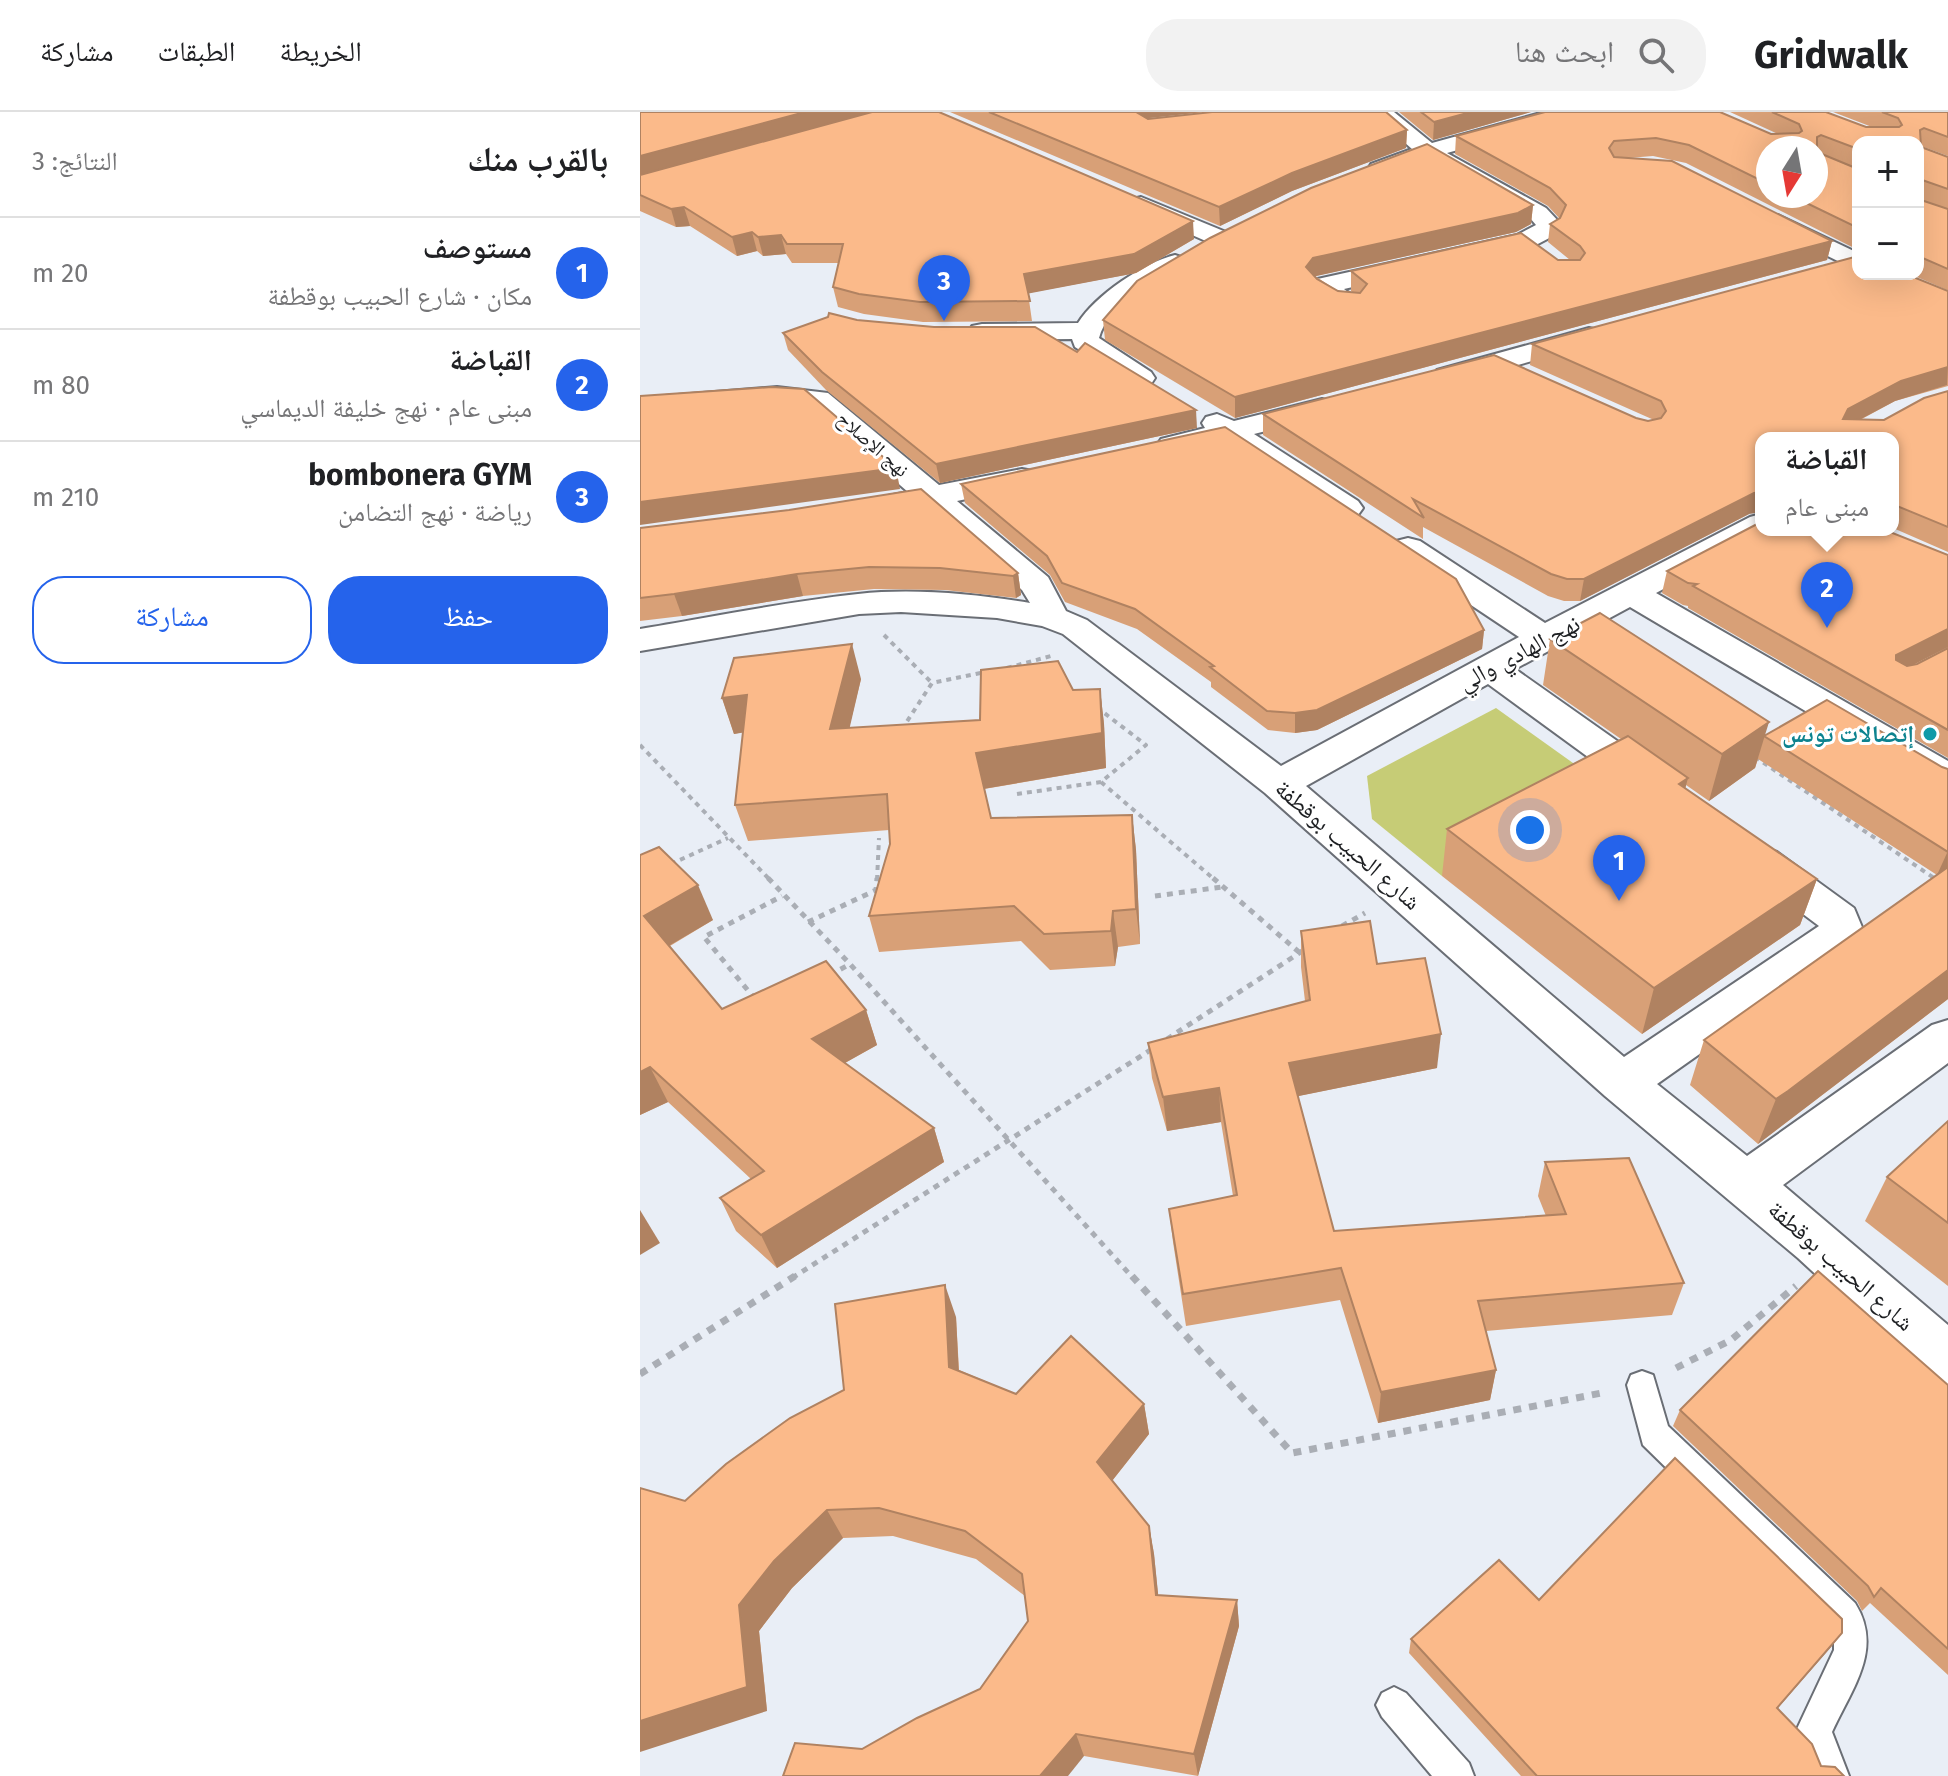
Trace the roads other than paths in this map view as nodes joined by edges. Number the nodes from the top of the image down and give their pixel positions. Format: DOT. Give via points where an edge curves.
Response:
graph roads {
  1 [pos="1381,112"];
  2 [pos="1568,112"];
  3 [pos="1428,151"];
  4 [pos="1364,175"];
  5 [pos="1119,195"];
  6 [pos="1760,213"];
  7 [pos="1852,260"];
  8 [pos="1852,265"];
  9 [pos="1814,275"];
  10 [pos="1350,304"];
  11 [pos="1610,330"];
  12 [pos="1086,331"];
  13 [pos="961,332"];
  14 [pos="1495,363"];
  15 [pos="1536,382"];
  16 [pos="1418,383"];
  17 [pos="1340,403"];
  18 [pos="640,407"];
  19 [pos="1232,432"];
  20 [pos="1146,451"];
  21 [pos="1058,471"];
  22 [pos="935,498"];
  23 [pos="848,513"];
  24 [pos="1755,527"];
  25 [pos="1631,593"];
  26 [pos="1050,617"];
  27 [pos="1544,638"];
  28 [pos="640,640"];
  29 [pos="1489,668"];
  30 [pos="1948,778"];
  31 [pos="1279,784"];
  32 [pos="1678,803"];
  33 [pos="1729,838"];
  34 [pos="1948,1038"];
  35 [pos="1622,1083"];
  36 [pos="1746,1184"];
  37 [pos="1948,1360"];
  38 [pos="1642,1385"];
  39 [pos="1394,1705"];
  40 [pos="1456,1776"];
  41 [pos="1831,1776"];
  1 -- 3 [label="street"];
  2 -- 3 [label="street"];
  3 -- 4 [label="street"];
  3 -- 10 [label="street" via="1545,218 1546,230 1535,249 1322,286"];
  5 -- 12 [label="street" via="1230,232 1105,306"];
  6 -- 7 [label="street"];
  8 -- 9 [label="street"];
  11 -- 14 [label="street"];
  12 -- 13 [label="street"];
  12 -- 19 [label="street" via="1085,341 1095,350"];
  14 -- 15 [label="street"];
  14 -- 16 [label="street"];
  17 -- 19 [label="street"];
  18 -- 22 [label="street, نهج الإصلاح" via="777,396 818,399"];
  19 -- 20 [label="street"];
  19 -- 27 [label="street"];
  21 -- 22 [label="street"];
  22 -- 23 [label="street"];
  22 -- 26 [label="street, نهج الإصلاح" via="1036,584"];
  24 -- 25 [label="street, نهج الهادي والي"];
  25 -- 27 [label="street, نهج الهادي والي"];
  25 -- 30 [label="street"];
  26 -- 28 [label="street, شارع الحبيب بوقطفة" via="951,604 859,604"];
  26 -- 31 [label="street, شارع الحبيب بوقطفة" via="1093,639"];
  27 -- 29 [label="street, نهج الهادي والي"];
  29 -- 31 [label="street, نهج الهادي والي"];
  29 -- 32 [label="street"];
  31 -- 35 [label="street, شارع الحبيب بوقطفة"];
  33 -- 35 [label="street" via="1839,919 1842,932"];
  34 -- 36 [label="street"];
  35 -- 36 [label="street, شارع الحبيب بوقطفة"];
  36 -- 37 [label="street, شارع الحبيب بوقطفة"];
  38 -- 41 [label="lane" via="1654,1434 1851,1628 1851,1652 1814,1731"];
  39 -- 40 [label="lane"];
}
